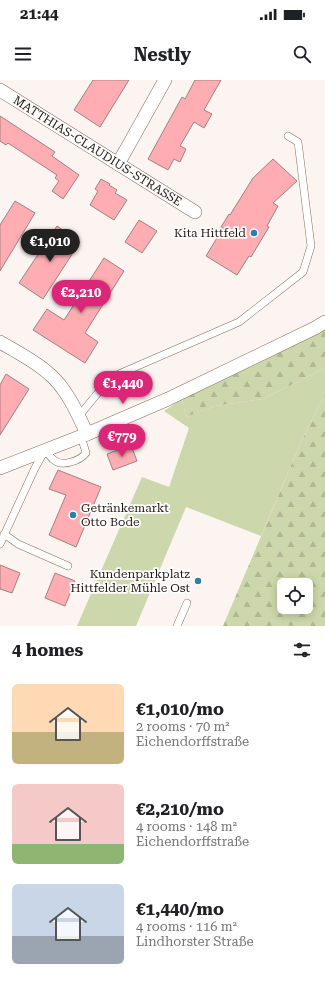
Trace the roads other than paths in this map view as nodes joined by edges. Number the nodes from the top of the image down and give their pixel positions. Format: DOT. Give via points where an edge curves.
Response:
graph roads {
  1 [pos="165,80"];
  2 [pos="0,90"];
  3 [pos="288,136"];
  4 [pos="118,164"];
  5 [pos="195,212"];
  6 [pos="325,322"];
  7 [pos="0,342"];
  8 [pos="79,416"];
  9 [pos="84,435"];
  10 [pos="45,450"];
  11 [pos="0,468"];
  12 [pos="4,534"];
  13 [pos="0,544"];
  14 [pos="68,566"];
  15 [pos="187,603"];
  16 [pos="177,626"];
  1 -- 4 [label="street"];
  2 -- 4 [label="street, MATTHIAS-CLAUDIUS-STRASSE"];
  3 -- 8 [label="lane" via="298,142 311,246 303,272 239,322 119,374"];
  4 -- 5 [label="street, MATTHIAS-CLAUDIUS-STRASSE"];
  6 -- 9 [label="street" via="168,400"];
  7 -- 8 [label="street" via="47,372 58,383"];
  8 -- 9 [label="street"];
  9 -- 10 [label="street"];
  9 -- 10 [label="lane" via="86,453 83,457 61,464 54,461"];
  10 -- 11 [label="street"];
  10 -- 12 [label="lane"];
  12 -- 13 [label="lane"];
  12 -- 14 [label="lane" via="18,544"];
  15 -- 16 [label="lane"];
}
